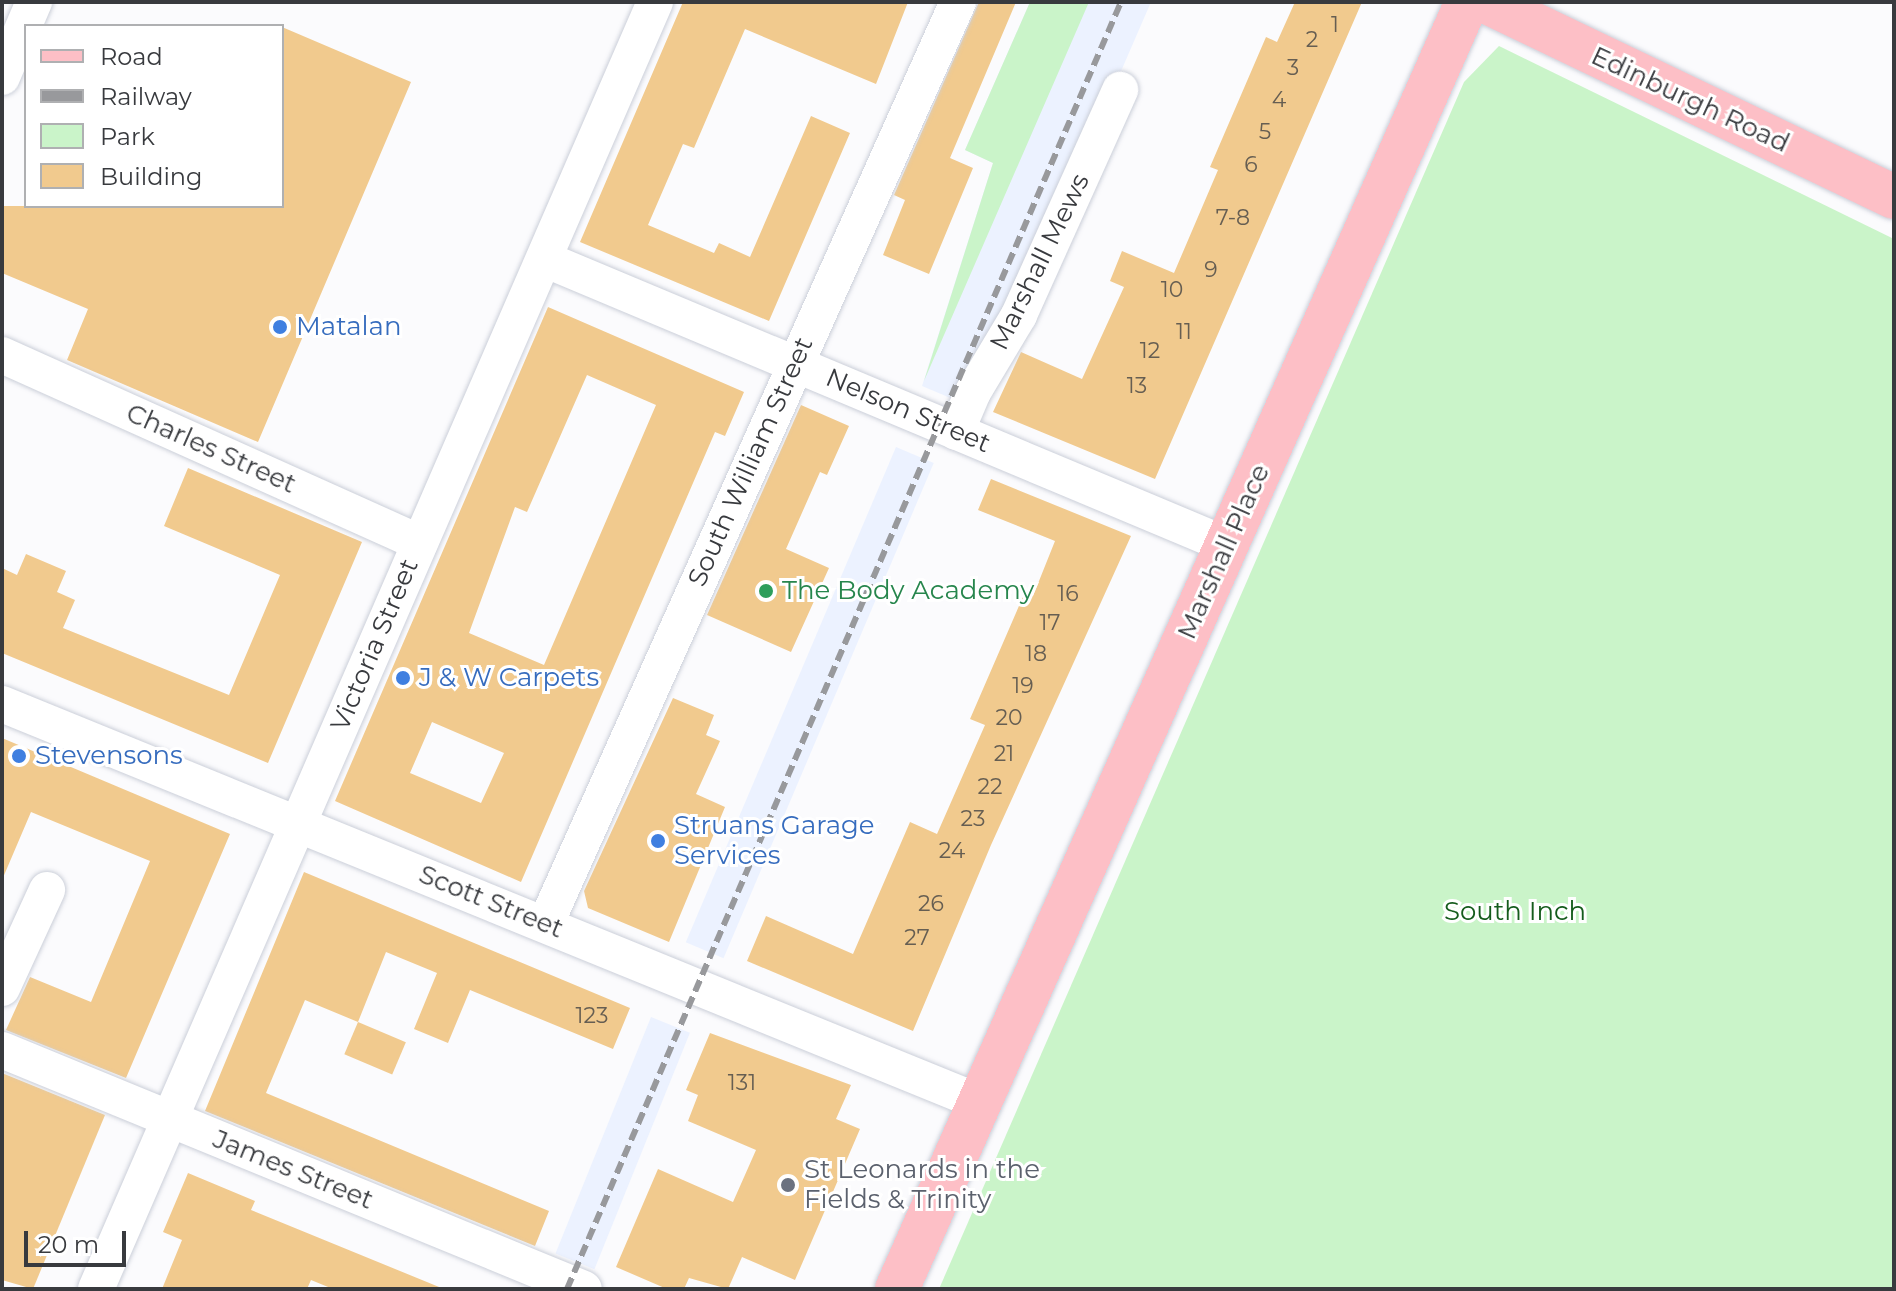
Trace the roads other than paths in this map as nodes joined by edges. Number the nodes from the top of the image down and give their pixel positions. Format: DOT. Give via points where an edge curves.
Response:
graph roads {
  1 [pos="655,2"];
  2 [pos="958,2"];
  3 [pos="1467,2"];
  4 [pos="1487,2"];
  5 [pos="19,18"];
  6 [pos="2,77"];
  7 [pos="1120,90"];
  8 [pos="1894,197"];
  9 [pos="544,259"];
  10 [pos="2,355"];
  11 [pos="796,365"];
  12 [pos="956,432"];
  13 [pos="420,543"];
  14 [pos="1227,545"];
  15 [pos="2,704"];
  16 [pos="298,824"];
  17 [pos="47,890"];
  18 [pos="546,923"];
  19 [pos="2,988"];
  20 [pos="2,1050"];
  21 [pos="979,1102"];
  22 [pos="170,1119"];
  23 [pos="96,1289"];
  24 [pos="584,1289"];
  25 [pos="897,1289"];
  1 -- 9 [label="street, Victoria Street"];
  2 -- 11 [label="street, South William Street"];
  3 -- 14 [label="main road, Marshall Place"];
  4 -- 8 [label="main road, Edinburgh Road"];
  5 -- 6 [label="street"];
  7 -- 12 [label="street, Marshall Mews" via="1019,315"];
  9 -- 11 [label="street, Nelson Street"];
  9 -- 13 [label="street, Victoria Street"];
  10 -- 13 [label="street, Charles Street"];
  11 -- 12 [label="street, Nelson Street"];
  11 -- 18 [label="street, South William Street"];
  12 -- 14 [label="street, Nelson Street"];
  13 -- 16 [label="street, Victoria Street"];
  14 -- 21 [label="main road, Marshall Place"];
  15 -- 16 [label="street, Scott Street"];
  16 -- 18 [label="street, Scott Street"];
  16 -- 22 [label="street, Victoria Street"];
  17 -- 19 [label="street"];
  18 -- 21 [label="street, Scott Street"];
  20 -- 22 [label="street, James Street"];
  21 -- 25 [label="main road, Marshall Place"];
  22 -- 23 [label="street, Victoria Street"];
  22 -- 24 [label="street, James Street"];
}
